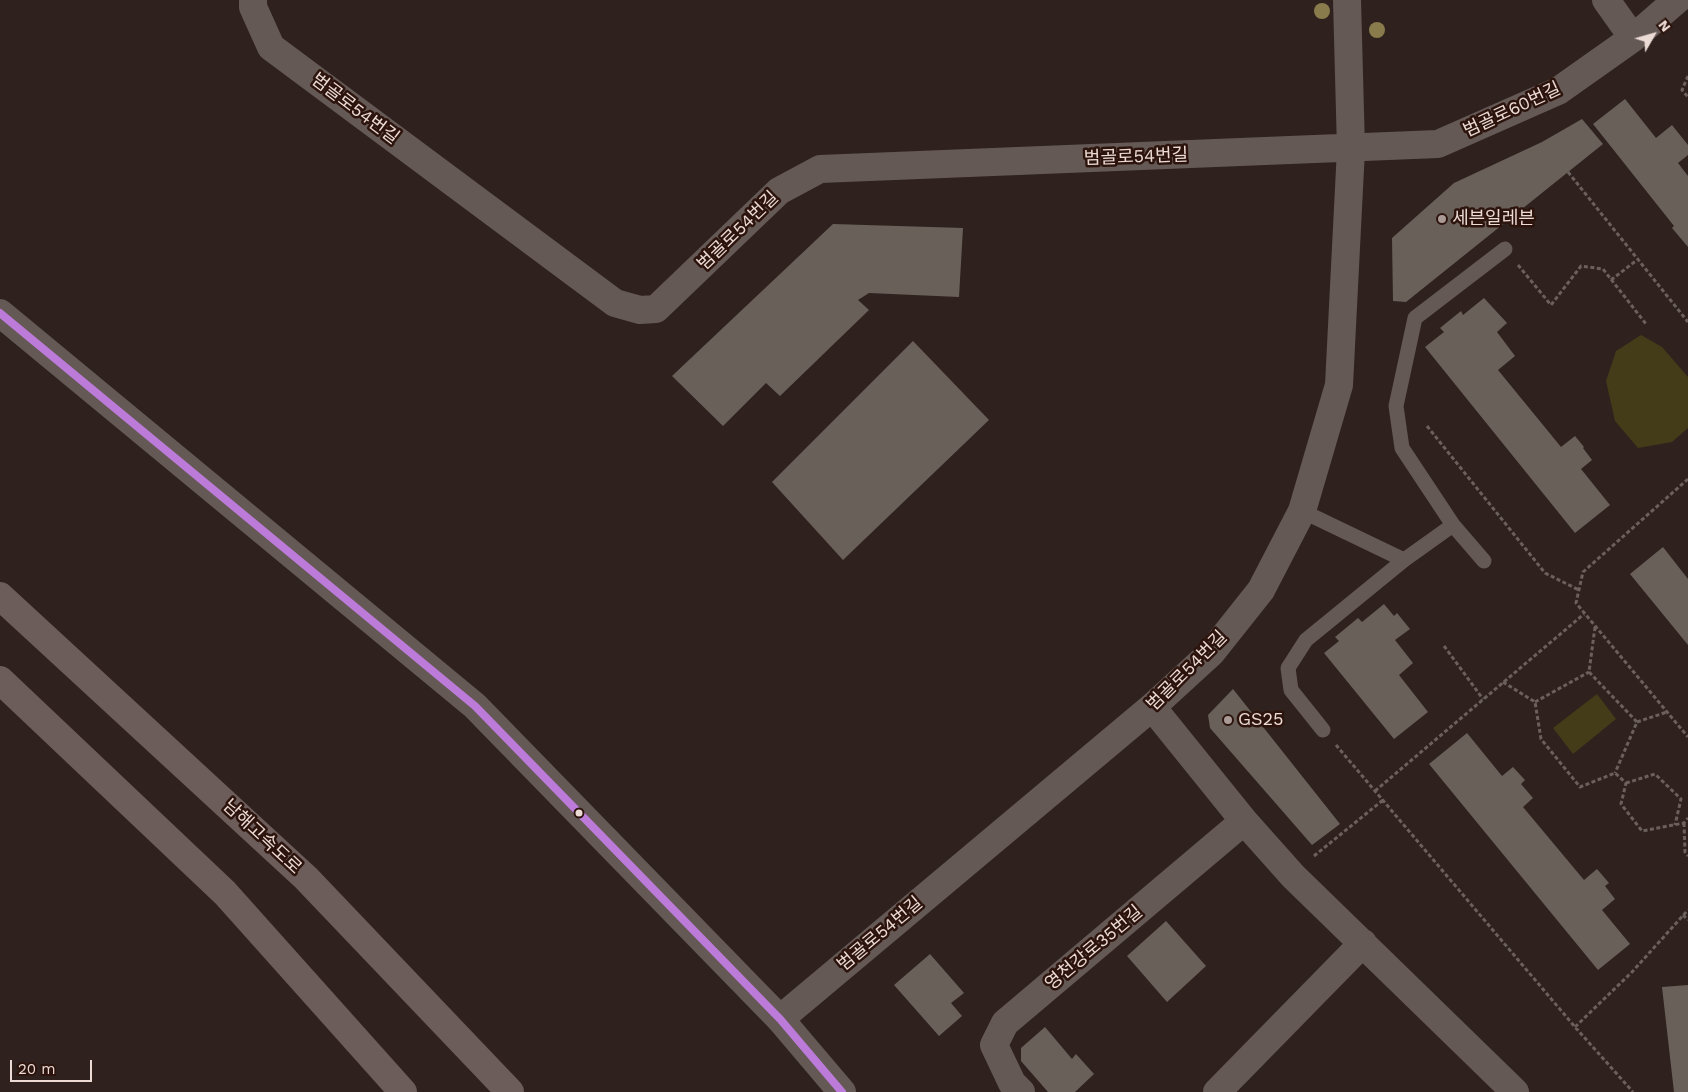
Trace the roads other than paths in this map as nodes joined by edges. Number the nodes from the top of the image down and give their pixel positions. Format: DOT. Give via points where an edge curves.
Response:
graph roads {
  1 [pos="253,0"];
  2 [pos="1347,0"];
  3 [pos="1606,0"];
  4 [pos="1676,0"];
  5 [pos="1633,38"];
  6 [pos="1351,149"];
  7 [pos="1505,249"];
  8 [pos="0,313"];
  9 [pos="1302,511"];
  10 [pos="1453,525"];
  11 [pos="1404,560"];
  12 [pos="1484,561"];
  13 [pos="0,596"];
  14 [pos="0,680"];
  15 [pos="1152,707"];
  16 [pos="1323,730"];
  17 [pos="1244,821"];
  18 [pos="1363,943"];
  19 [pos="780,1019"];
  20 [pos="403,1092"];
  21 [pos="510,1092"];
  22 [pos="842,1092"];
  23 [pos="1021,1092"];
  24 [pos="1217,1092"];
  25 [pos="1515,1092"];
  1 -- 6 [label="street, 범골로54번길" via="253,7 271,47 615,304 640,310 656,309 778,191 820,169"];
  2 -- 6 [label="street, 범골로54번길"];
  3 -- 5 [label="street"];
  4 -- 5 [label="street, 범골로60번길"];
  5 -- 6 [label="street, 범골로60번길" via="1558,91 1438,144"];
  6 -- 9 [label="street, 범골로54번길" via="1339,385"];
  7 -- 10 [label="lane" via="1415,318 1396,406 1402,448"];
  8 -- 19 [label="street" via="475,706"];
  9 -- 11 [label="lane"];
  9 -- 15 [label="street, 범골로54번길" via="1260,590 1211,653"];
  10 -- 11 [label="lane"];
  10 -- 12 [label="lane"];
  11 -- 16 [label="lane" via="1306,640 1288,668 1291,690"];
  13 -- 21 [label="highway, 남해고속도로" via="306,878"];
  14 -- 20 [label="highway" via="224,893"];
  15 -- 17 [label="street"];
  15 -- 19 [label="street, 범골로54번길"];
  17 -- 18 [label="street" via="1293,876"];
  17 -- 23 [label="street, 영천강로35번길" via="1005,1023 994,1046 1012,1084"];
  18 -- 24 [label="street"];
  18 -- 25 [label="street"];
  19 -- 22 [label="street"];
}
